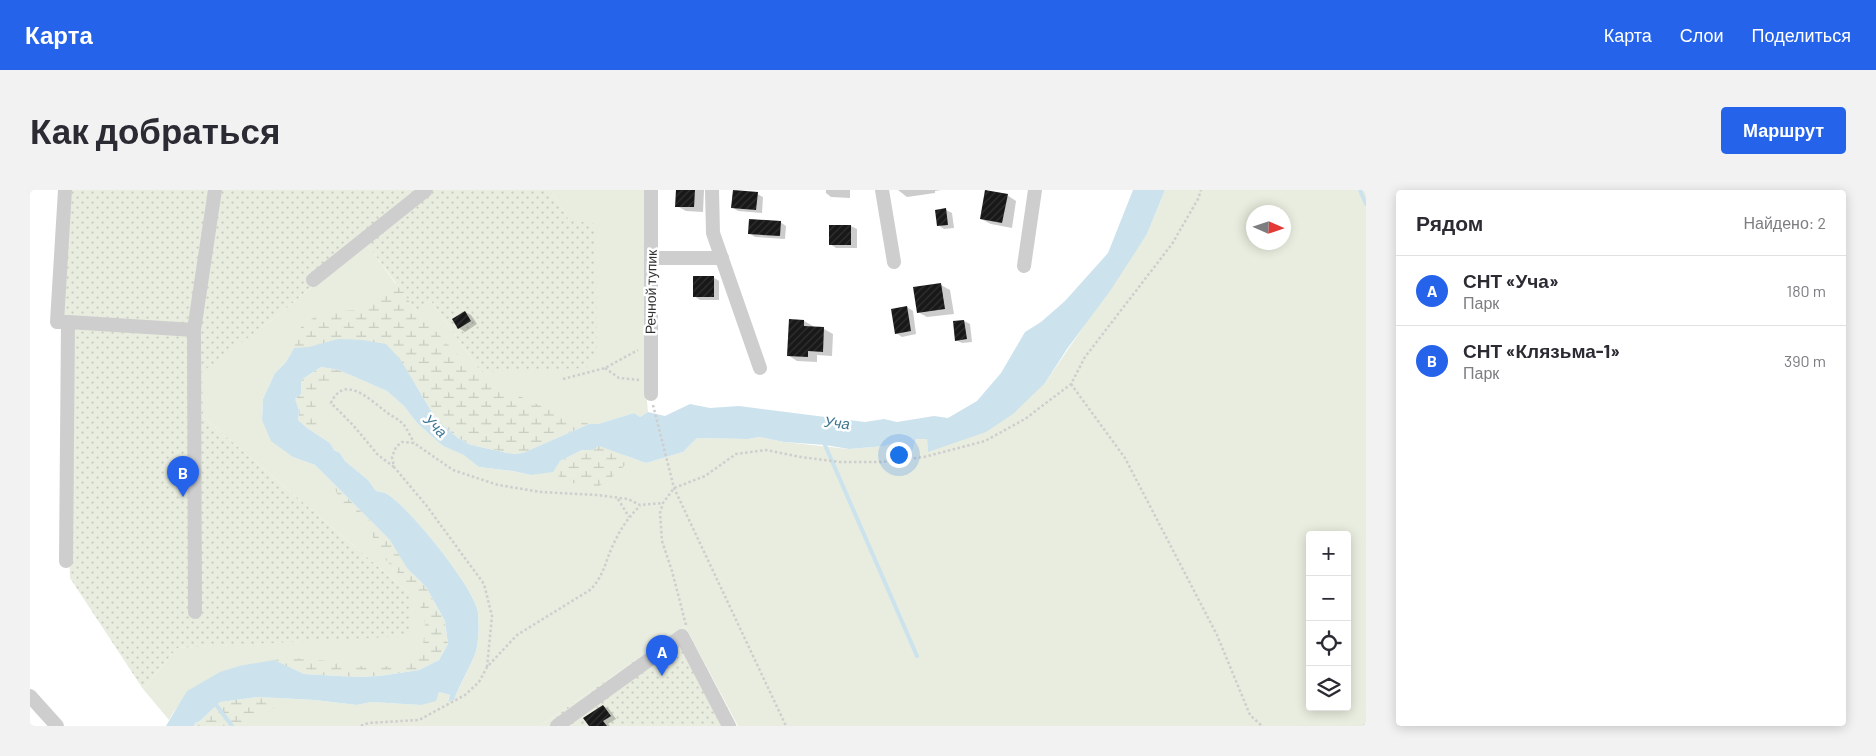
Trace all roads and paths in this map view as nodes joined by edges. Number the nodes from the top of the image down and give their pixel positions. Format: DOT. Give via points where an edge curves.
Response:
graph roads {
  1 [pos="65,190"];
  2 [pos="215,190"];
  3 [pos="426,190"];
  4 [pos="652,190"];
  5 [pos="712,190"];
  6 [pos="882,190"];
  7 [pos="1035,190"];
  8 [pos="1201,190"];
  9 [pos="652,258"];
  10 [pos="722,258"];
  11 [pos="894,262"];
  12 [pos="1024,266"];
  13 [pos="313,280"];
  14 [pos="68,322"];
  15 [pos="194,330"];
  16 [pos="650,343"];
  17 [pos="605,368"];
  18 [pos="760,368"];
  19 [pos="563,379"];
  20 [pos="1070,384"];
  21 [pos="650,388"];
  22 [pos="414,442"];
  23 [pos="394,467"];
  24 [pos="674,488"];
  25 [pos="618,498"];
  26 [pos="663,503"];
  27 [pos="640,505"];
  28 [pos="629,517"];
  29 [pos="66,561"];
  30 [pos="195,612"];
  31 [pos="682,636"];
  32 [pos="487,667"];
  33 [pos="30,696"];
  34 [pos="57,726"];
  35 [pos="361,726"];
  36 [pos="557,726"];
  37 [pos="729,726"];
  38 [pos="786,726"];
  39 [pos="1262,726"];
  1 -- 14 [label="street" via="57,322"];
  2 -- 15 [label="street"];
  3 -- 13 [label="street"];
  4 -- 9 [label="street, Речной тупик"];
  5 -- 10 [label="street" via="713,233"];
  6 -- 11 [label="street"];
  7 -- 12 [label="street"];
  8 -- 20 [label="path" via="1172,244"];
  9 -- 10 [label="street"];
  9 -- 16 [label="street, Речной тупик"];
  10 -- 18 [label="street"];
  14 -- 15 [label="street"];
  14 -- 29 [label="street"];
  15 -- 30 [label="street"];
  16 -- 17 [label="path"];
  16 -- 21 [label="street, Речной тупик"];
  17 -- 19 [label="path"];
  17 -- 21 [label="path" via="619,378"];
  20 -- 24 [label="path" via="1025,419 986,441 924,457 881,462 840,462 766,450 736,454 705,476"];
  20 -- 39 [label="path" via="1125,458 1217,635 1250,715"];
  21 -- 24 [label="path"];
  22 -- 23 [label="path" via="402,442 396,446 392,457"];
  22 -- 23 [label="path" via="403,424 370,398 354,390 342,389 335,394 331,403 335,409 378,456"];
  22 -- 25 [label="path" via="454,470 498,485"];
  23 -- 32 [label="path" via="484,584 492,616"];
  24 -- 26 [label="path"];
  24 -- 38 [label="path"];
  25 -- 27 [label="path"];
  25 -- 28 [label="path"];
  26 -- 27 [label="path"];
  26 -- 31 [label="path" via="660,513 662,541 686,625"];
  27 -- 28 [label="path"];
  28 -- 32 [label="path" via="612,546 599,582 516,634"];
  31 -- 36 [label="street"];
  31 -- 37 [label="street"];
  32 -- 35 [label="path" via="479,682 465,695 419,720"];
  33 -- 34 [label="street"];
}
